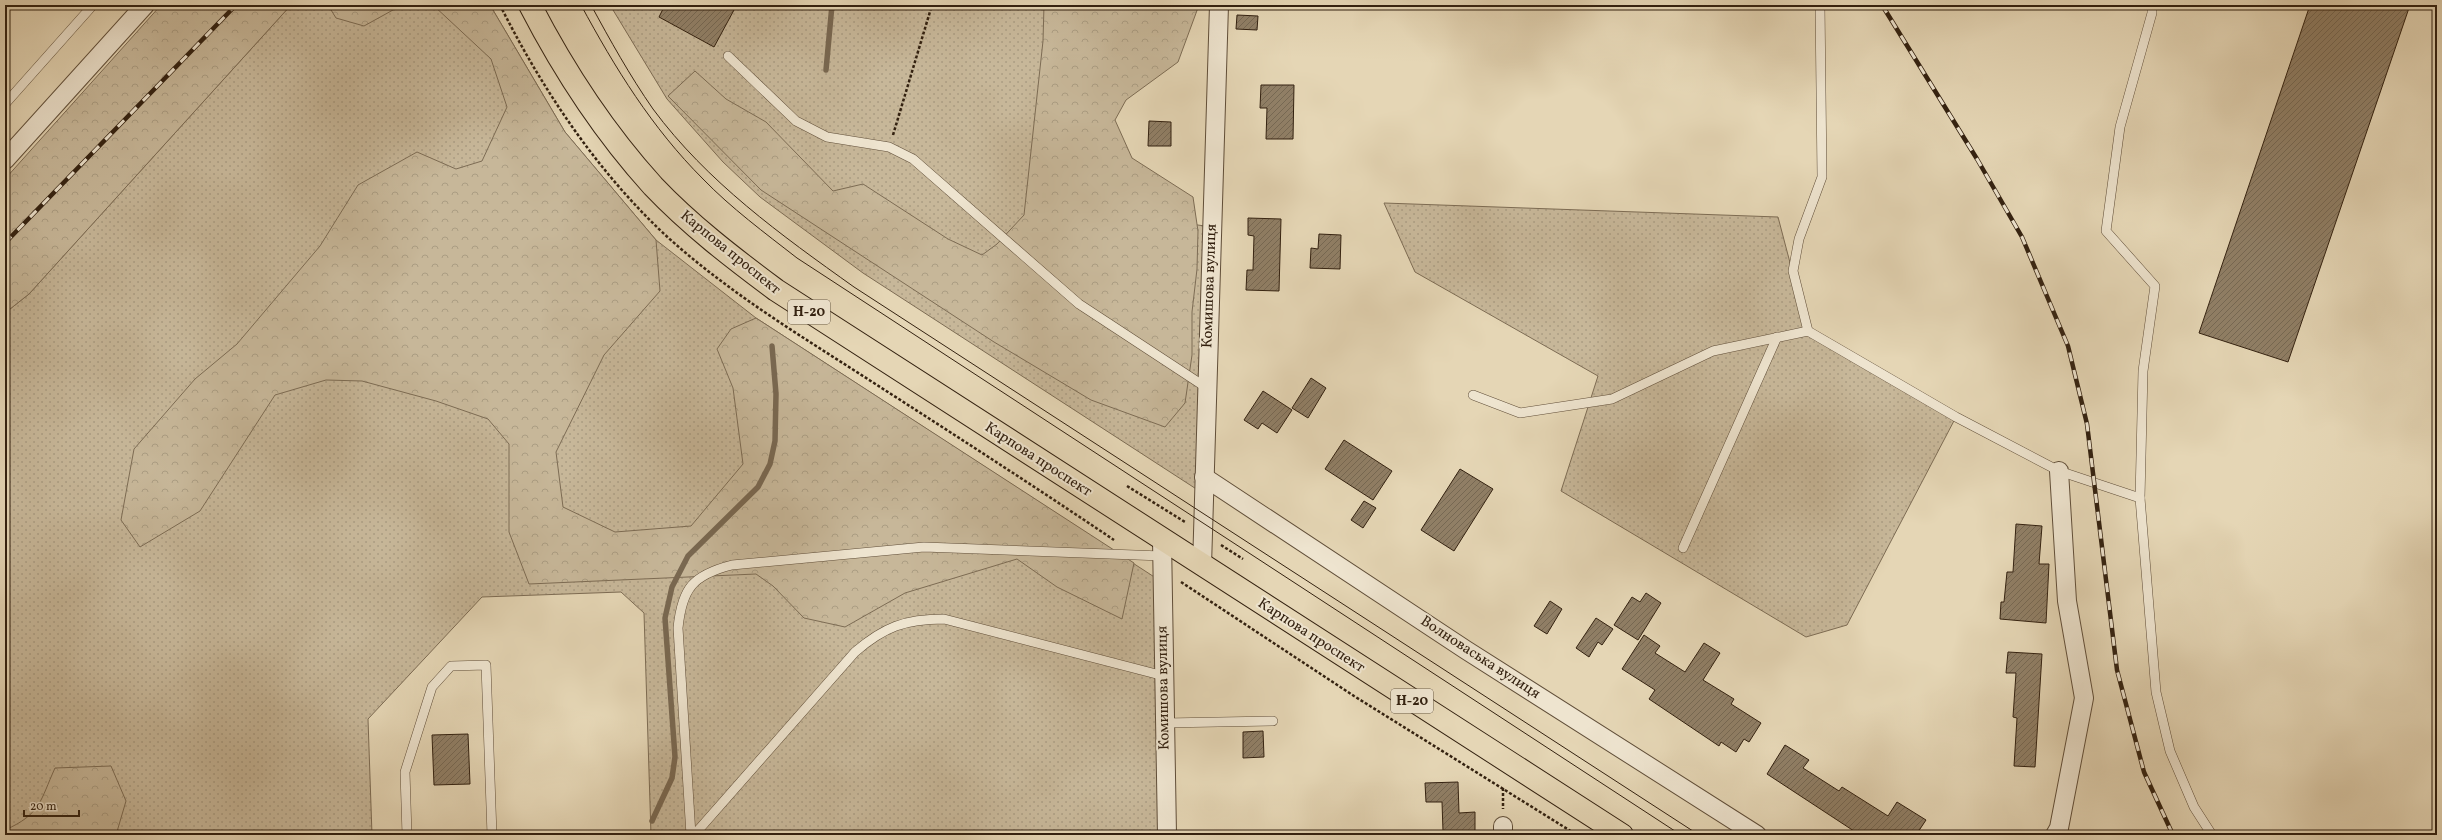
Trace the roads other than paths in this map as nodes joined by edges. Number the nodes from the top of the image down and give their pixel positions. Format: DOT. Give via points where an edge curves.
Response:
graph roads {
  1 [pos="94,5"];
  2 [pos="145,5"];
  3 [pos="530,5"];
  4 [pos="1218,5"];
  5 [pos="1820,5"];
  6 [pos="2152,5"];
  7 [pos="728,56"];
  8 [pos="5,104"];
  9 [pos="5,160"];
  10 [pos="1808,331"];
  11 [pos="1777,337"];
  12 [pos="1207,388"];
  13 [pos="1473,395"];
  14 [pos="2059,471"];
  15 [pos="1204,478"];
  16 [pos="2140,498"];
  17 [pos="1162,548"];
  18 [pos="1683,548"];
  19 [pos="1202,566"];
  20 [pos="1164,676"];
  21 [pos="1273,721"];
  22 [pos="1165,723"];
  23 [pos="407,835"];
  24 [pos="492,835"];
  25 [pos="691,835"];
  26 [pos="694,835"];
  27 [pos="1166,835"];
  28 [pos="1622,835"];
  29 [pos="1757,835"];
  30 [pos="2055,835"];
  31 [pos="2212,835"];
  1 -- 8 [label="lane"];
  2 -- 9 [label="street"];
  3 -- 17 [label="main road, Карпова проспект / Н-20" via="582,94 624,151 653,186 732,258"];
  4 -- 12 [label="street, Комишова вулиця"];
  5 -- 10 [label="lane" via="1822,177 1799,239 1792,271"];
  6 -- 16 [label="lane" via="2152,13 2120,127 2106,231 2155,286 2143,371"];
  7 -- 12 [label="lane" via="796,121 827,137 889,146 914,159 1079,304"];
  10 -- 11 [label="lane"];
  10 -- 14 [label="lane" via="1956,417"];
  11 -- 13 [label="lane" via="1713,351 1612,399 1520,413"];
  11 -- 18 [label="lane"];
  12 -- 15 [label="street, Комишова вулиця"];
  14 -- 16 [label="lane"];
  14 -- 30 [label="street" via="2067,601 2084,698 2059,828"];
  15 -- 19 [label="street, Комишова вулиця"];
  15 -- 29 [label="street, Волноваська вулиця" via="1466,650"];
  16 -- 31 [label="lane" via="2156,692 2170,751 2194,807"];
  17 -- 19 [label="main road, Карпова проспект / Н-20"];
  17 -- 20 [label="street, Комишова вулиця"];
  17 -- 25 [label="lane" via="924,547 732,565 709,571 691,585 680,605 678,628"];
  19 -- 28 [label="main road, Карпова проспект / Н-20"];
  20 -- 22 [label="street, Комишова вулиця"];
  20 -- 26 [label="lane" via="944,619 919,619 895,625 873,636 855,652"];
  21 -- 22 [label="lane"];
  22 -- 27 [label="street, Комишова вулиця"];
  23 -- 24 [label="lane" via="405,772 432,687 451,666 486,665"];
}
